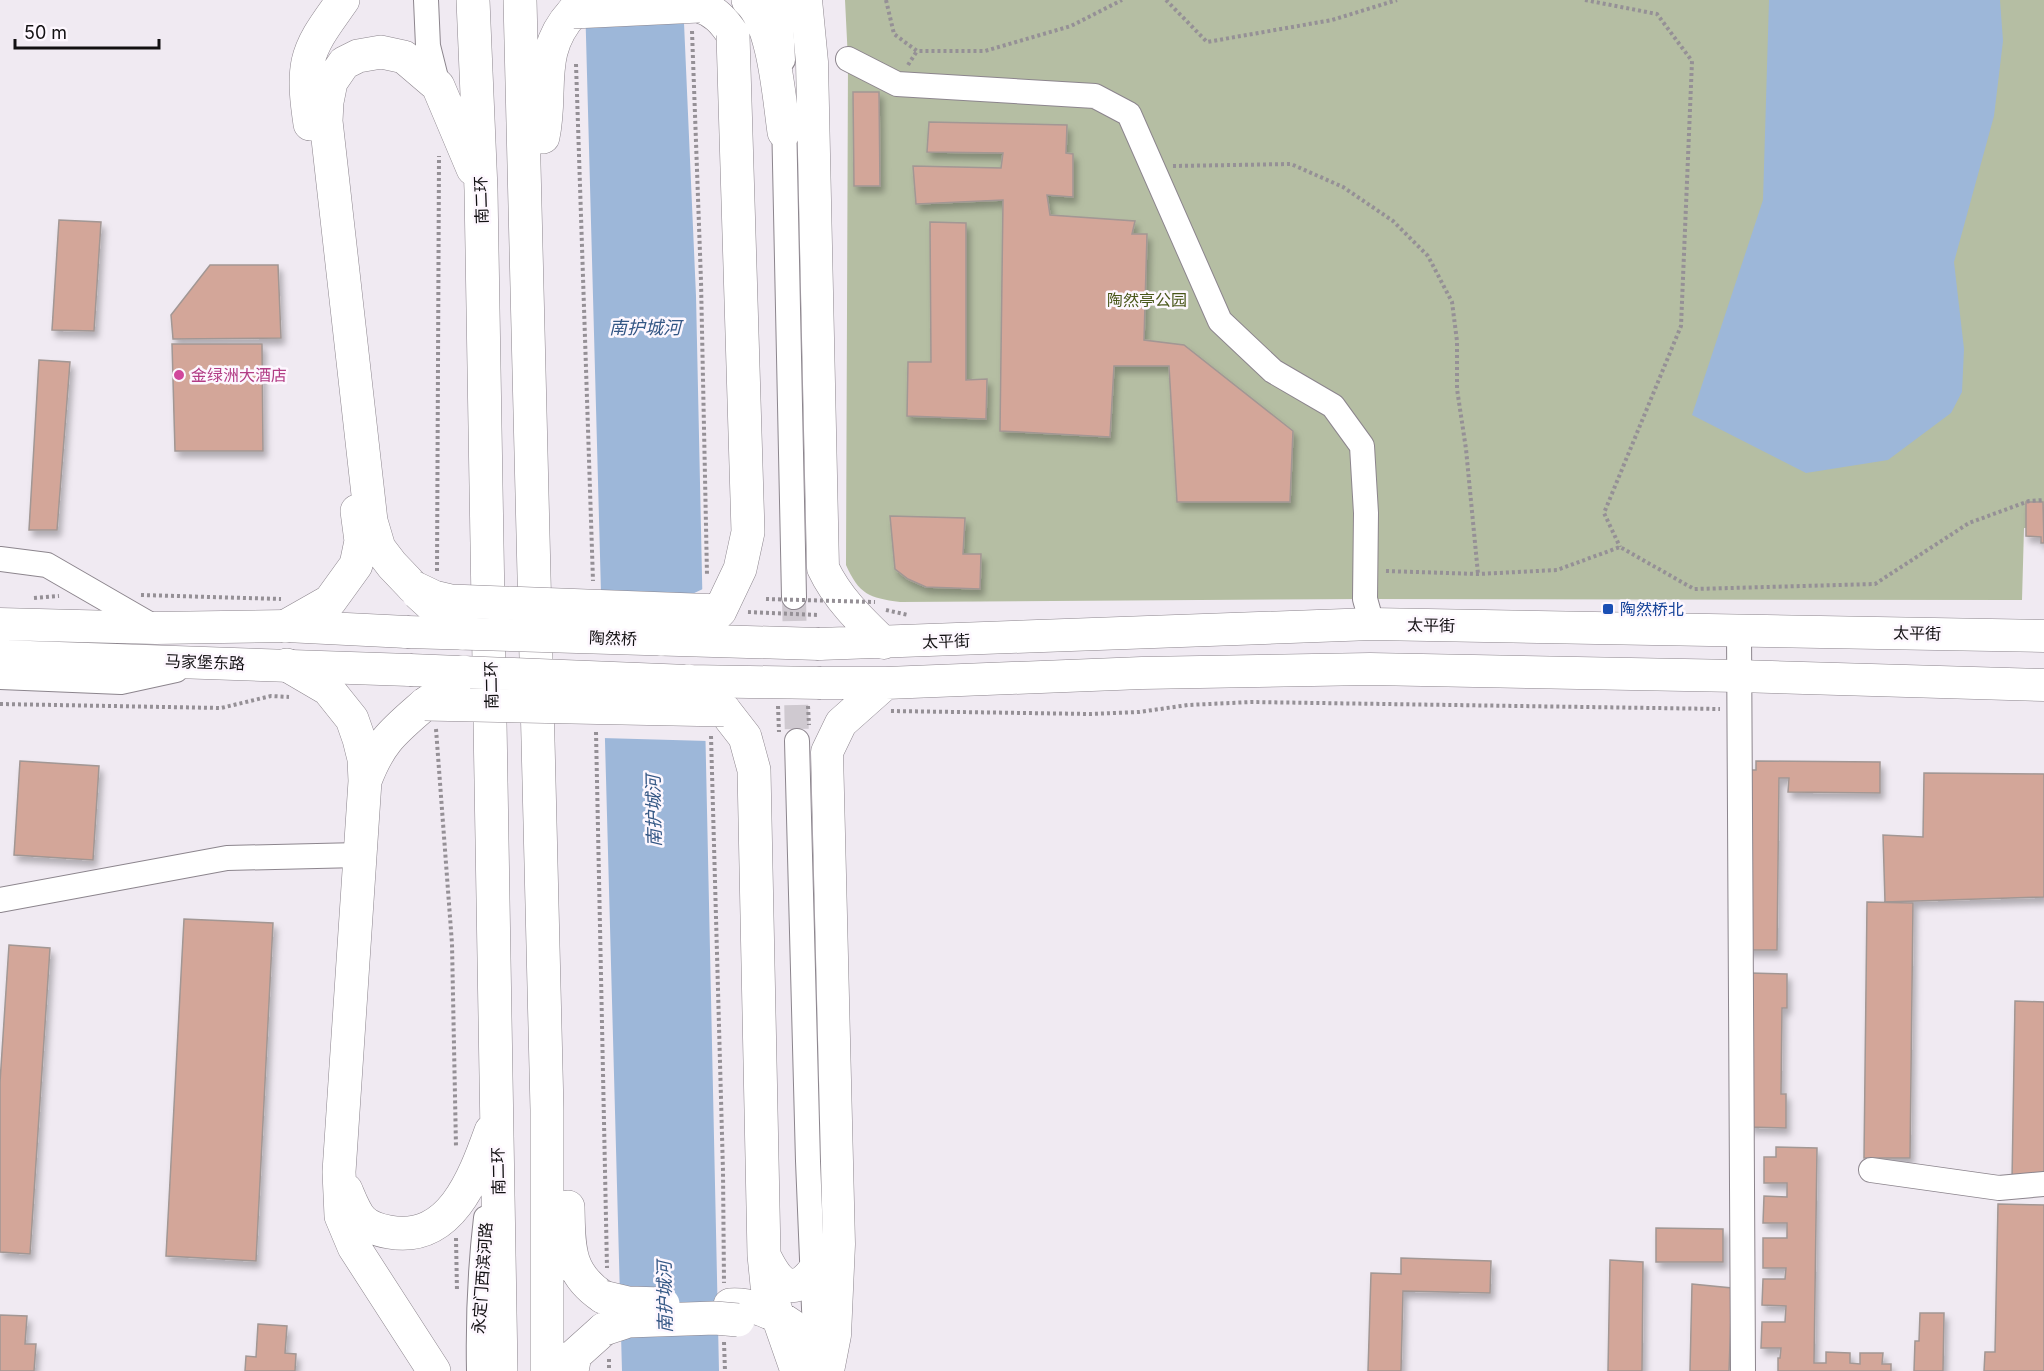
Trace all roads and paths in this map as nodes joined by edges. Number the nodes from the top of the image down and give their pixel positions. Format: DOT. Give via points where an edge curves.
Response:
graph roads {
  1 [pos="343,0"];
  2 [pos="426,0"];
  3 [pos="473,0"];
  4 [pos="520,0"];
  5 [pos="747,0"];
  6 [pos="780,0"];
  7 [pos="806,0"];
  8 [pos="886,0"];
  9 [pos="1122,0"];
  10 [pos="1166,0"];
  11 [pos="1397,0"];
  12 [pos="1585,0"];
  13 [pos="705,3"];
  14 [pos="848,60"];
  15 [pos="438,86"];
  16 [pos="784,132"];
  17 [pos="1152,166"];
  18 [pos="526,183"];
  19 [pos="482,190"];
  20 [pos="2044,500"];
  21 [pos="1620,547"];
  22 [pos="0,559"];
  23 [pos="1364,570"];
  24 [pos="1478,574"];
  25 [pos="413,587"];
  26 [pos="99,594"];
  27 [pos="794,597"];
  28 [pos="31,598"];
  29 [pos="766,599"];
  30 [pos="875,602"];
  31 [pos="720,611"];
  32 [pos="286,612"];
  33 [pos="0,624"];
  34 [pos="1372,624"];
  35 [pos="156,628"];
  36 [pos="819,629"];
  37 [pos="1739,629"];
  38 [pos="407,632"];
  39 [pos="462,633"];
  40 [pos="2044,636"];
  41 [pos="661,639"];
  42 [pos="884,643"];
  43 [pos="0,656"];
  44 [pos="215,662"];
  45 [pos="287,665"];
  46 [pos="463,672"];
  47 [pos="1738,675"];
  48 [pos="0,677"];
  49 [pos="688,681"];
  50 [pos="886,683"];
  51 [pos="2044,685"];
  52 [pos="291,697"];
  53 [pos="0,704"];
  54 [pos="425,704"];
  55 [pos="724,710"];
  56 [pos="1738,710"];
  57 [pos="856,711"];
  58 [pos="797,741"];
  59 [pos="365,781"];
  60 [pos="359,855"];
  61 [pos="0,900"];
  62 [pos="547,1110"];
  63 [pos="497,1114"];
  64 [pos="1871,1170"];
  65 [pos="339,1172"];
  66 [pos="2044,1184"];
  67 [pos="764,1255"];
  68 [pos="813,1272"];
  69 [pos="736,1310"];
  70 [pos="779,1319"];
  71 [pos="810,1365"];
  72 [pos="434,1371"];
  73 [pos="479,1371"];
  74 [pos="501,1371"];
  75 [pos="547,1371"];
  76 [pos="572,1371"];
  77 [pos="1743,1371"];
  1 -- 32 [label="highway" via="318,36 308,62 307,100 361,541 356,565 330,602"];
  2 -- 15 [label="street" via="428,46"];
  3 -- 19 [label="highway, 南二环"];
  4 -- 18 [label="highway"];
  5 -- 16 [label="highway" via="762,19 768,36"];
  6 -- 16 [label="street"];
  7 -- 42 [label="main road" via="812,62 823,568 831,586 855,616"];
  8 -- 9 [label="path" via="894,34 917,51 985,51 1071,26"];
  10 -- 11 [label="path" via="1207,42 1332,20"];
  12 -- 21 [label="path" via="1657,14 1692,61 1681,326 1604,513"];
  13 -- 18 [label="highway, bridge" via="573,12 562,24 551,49 544,131 539,157"];
  13 -- 31 [label="highway, bridge" via="733,35 748,532 740,569"];
  14 -- 17 [label="street" via="897,84 1095,96 1129,114"];
  15 -- 19 [label="highway"];
  15 -- 25 [label="highway" via="404,57 381,52 344,63 331,82 327,102 327,133 371,521 379,548"];
  16 -- 27 [label="street"];
  17 -- 23 [label="street" via="1220,321 1273,371 1333,406 1362,446"];
  17 -- 24 [label="path" via="1290,164 1343,186 1393,221 1428,256 1452,302 1457,389"];
  18 -- 62 [label="highway"];
  19 -- 63 [label="highway, 南二环"];
  20 -- 21 [label="path" via="2029,501 1969,523 1875,584 1694,589"];
  21 -- 24 [label="path" via="1557,570"];
  22 -- 26 [label="street" via="47,565"];
  23 -- 24 [label="path"];
  23 -- 34 [label="street" via="1365,599"];
  25 -- 31 [label="highway, bridge" via="451,601"];
  25 -- 39 [label="highway, bridge"];
  26 -- 28 [label="path"];
  26 -- 32 [label="path"];
  26 -- 35 [label="street"];
  29 -- 30 [label="path, bridge"];
  31 -- 36 [label="path, bridge"];
  31 -- 41 [label="highway, bridge" via="709,621"];
  32 -- 35 [label="main road, 马家堡东路"];
  32 -- 38 [label="main road, 马家堡东路"];
  33 -- 35 [label="main road, 马家堡东路"];
  34 -- 37 [label="main road, 太平街"];
  34 -- 42 [label="main road, 太平街"];
  36 -- 41 [label="main road, 陶然桥, bridge"];
  36 -- 42 [label="main road, 太平街"];
  37 -- 40 [label="main road, 太平街"];
  37 -- 47 [label="street"];
  38 -- 39 [label="main road, 陶然桥, bridge"];
  39 -- 41 [label="main road, 陶然桥, bridge"];
  43 -- 44 [label="main road, 马家堡东路"];
  44 -- 45 [label="main road, 马家堡东路"];
  44 -- 48 [label="street" via="121,682"];
  45 -- 46 [label="main road, 马家堡东路, bridge"];
  45 -- 59 [label="highway" via="328,689 352,719 364,759"];
  46 -- 49 [label="main road, bridge"];
  46 -- 54 [label="highway, bridge"];
  47 -- 50 [label="main road" via="1370,669"];
  47 -- 51 [label="main road"];
  47 -- 56 [label="street"];
  49 -- 50 [label="main road, bridge"];
  49 -- 55 [label="highway, bridge"];
  50 -- 57 [label="main road"];
  52 -- 53 [label="path" via="271,696 220,708"];
  54 -- 55 [label="highway, bridge"];
  54 -- 59 [label="highway" via="388,736"];
  55 -- 67 [label="highway" via="745,737 754,770"];
  56 -- 57 [label="path" via="1251,702 1091,714"];
  56 -- 77 [label="street"];
  57 -- 71 [label="main road" via="841,723 827,752 839,1244 835,1335"];
  58 -- 68 [label="street"];
  59 -- 60 [label="highway"];
  60 -- 61 [label="street" via="226,858"];
  60 -- 65 [label="highway"];
  62 -- 69 [label="highway, bridge" via="567,1162 572,1262 590,1288 603,1297 628,1303"];
  62 -- 75 [label="highway"];
  63 -- 65 [label="highway" via="477,1170 457,1205 430,1229 403,1235 376,1230 357,1218"];
  63 -- 73 [label="street, 永定门西滨河路" via="481,1259"];
  63 -- 74 [label="highway, 南二环"];
  64 -- 66 [label="street" via="1999,1188"];
  65 -- 72 [label="highway" via="341,1216 354,1247"];
  67 -- 68 [label="highway" via="780,1282 791,1286 806,1281"];
  67 -- 69 [label="highway" via="757,1279"];
  67 -- 70 [label="highway" via="766,1285"];
  68 -- 71 [label="street"];
  69 -- 70 [label="highway"];
  69 -- 71 [label="highway"];
  69 -- 76 [label="highway, bridge" via="715,1318 628,1321 604,1329 575,1355"];
  70 -- 71 [label="highway"];
}
